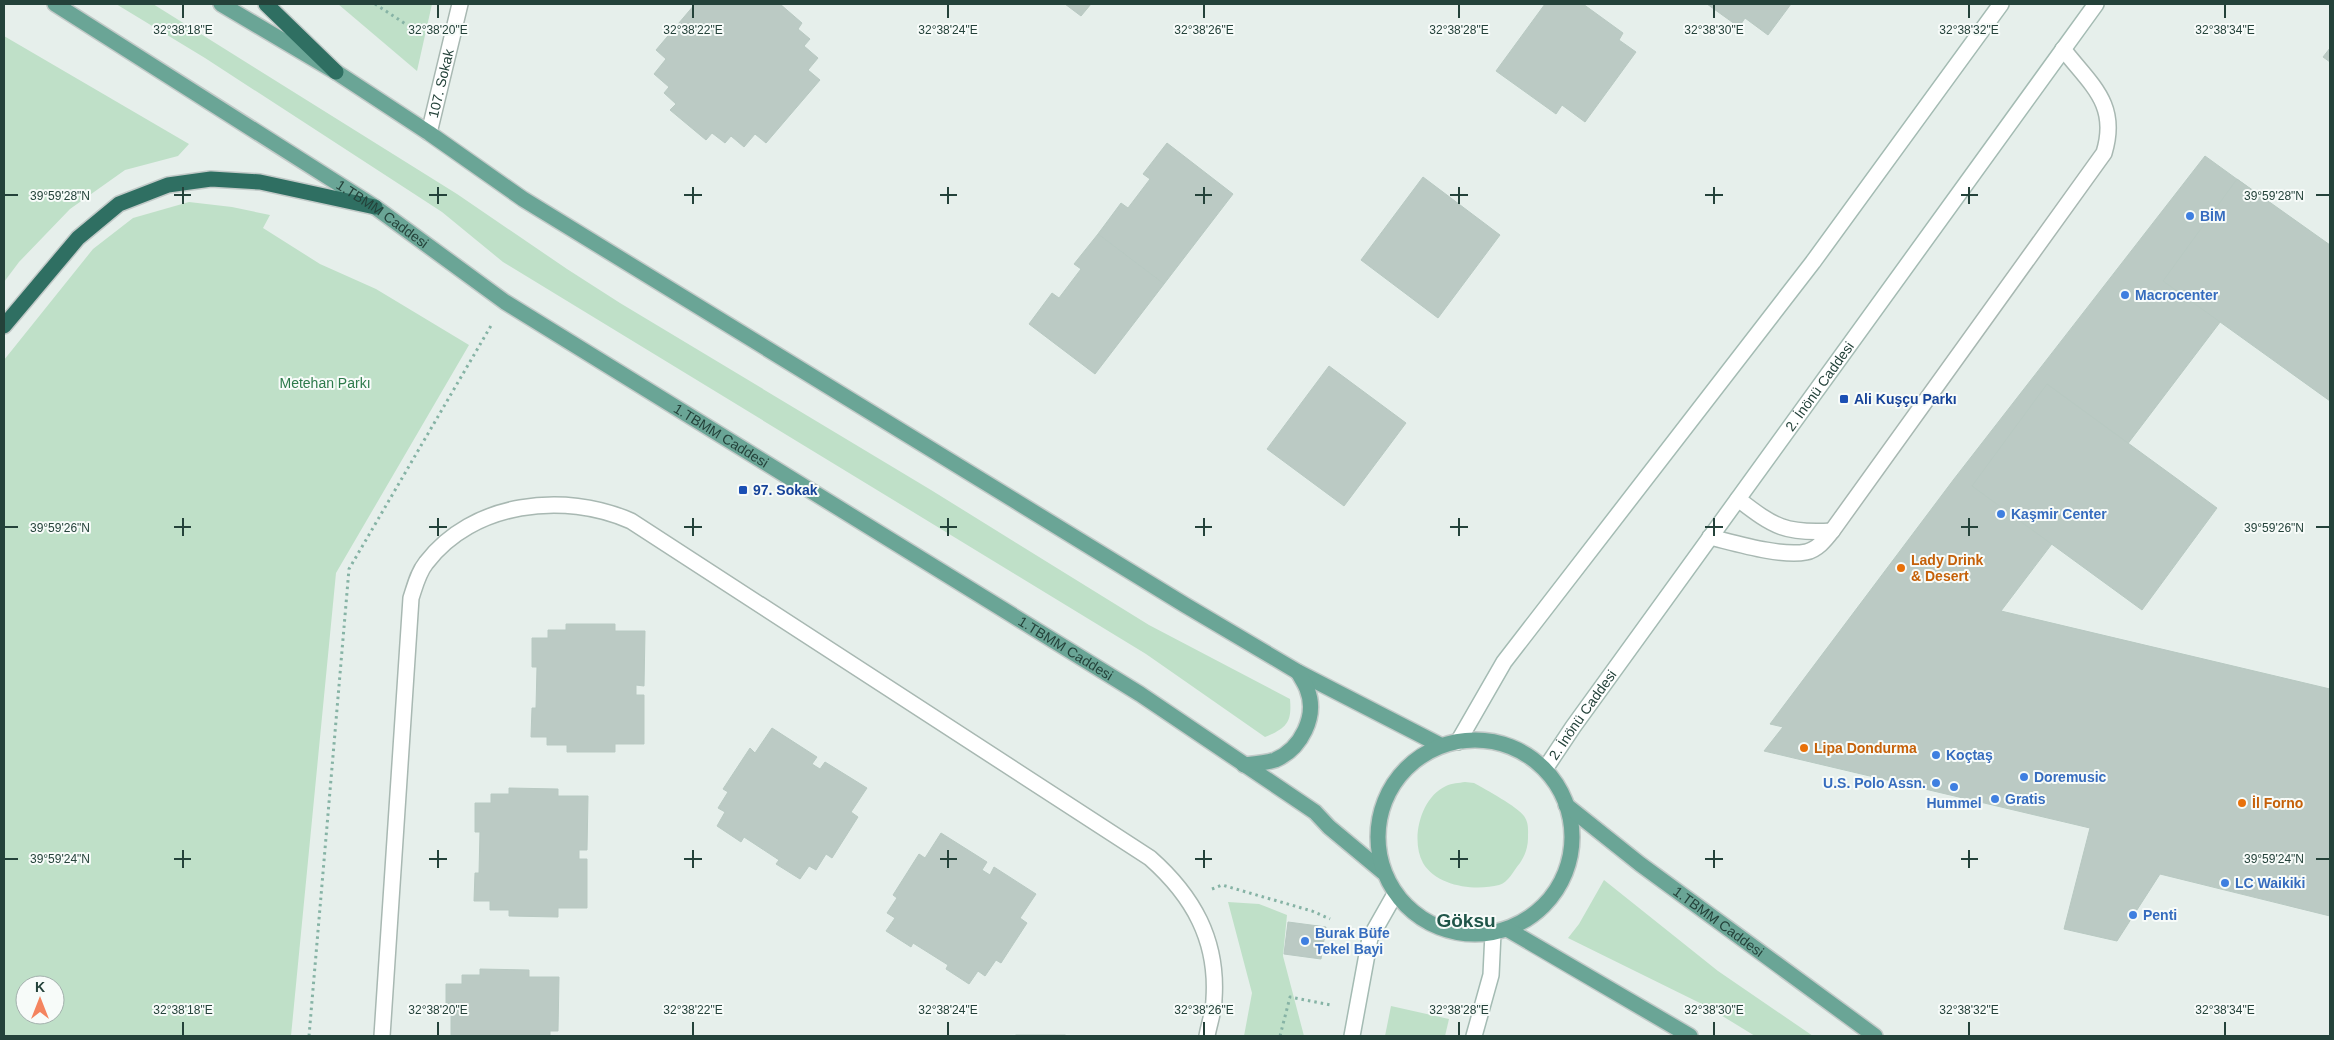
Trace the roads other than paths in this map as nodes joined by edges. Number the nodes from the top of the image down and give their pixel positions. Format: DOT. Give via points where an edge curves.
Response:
graph roads {
  1 [pos="55,4"];
  2 [pos="221,4"];
  3 [pos="266,4"];
  4 [pos="460,4"];
  5 [pos="2001,4"];
  6 [pos="2096,4"];
  7 [pos="2063,49"];
  8 [pos="336,72"];
  9 [pos="429,133"];
  10 [pos="375,207"];
  11 [pos="4,326"];
  12 [pos="1738,499"];
  13 [pos="1832,531"];
  14 [pos="1710,537"];
  15 [pos="1298,672"];
  16 [pos="1458,742"];
  17 [pos="1440,746"];
  18 [pos="1244,765"];
  19 [pos="1545,769"];
  20 [pos="1566,805"];
  21 [pos="1382,872"];
  22 [pos="1395,894"];
  23 [pos="1500,931"];
  24 [pos="382,1036"];
  25 [pos="1207,1036"];
  26 [pos="1352,1036"];
  27 [pos="1474,1036"];
  28 [pos="1690,1036"];
  29 [pos="1876,1036"];
  1 -- 10 [label="main road, 1.TBMM Caddesi"];
  2 -- 8 [label="main road"];
  3 -- 8 [label="highway"];
  4 -- 9 [label="main road, 107. Sokak"];
  5 -- 16 [label="main road" via="1813,262 1504,662"];
  6 -- 7 [label="main road, 2. İnönü Caddesi"];
  7 -- 12 [label="main road, 2. İnönü Caddesi"];
  7 -- 13 [label="main road" via="2106,105 2109,128 2104,153"];
  8 -- 9 [label="main road"];
  9 -- 15 [label="main road" via="524,199"];
  10 -- 11 [label="highway" via="260,182 211,179 168,185 119,204 78,238"];
  10 -- 18 [label="main road, 1.TBMM Caddesi" via="505,302 1140,694"];
  12 -- 13 [label="main road" via="1775,526 1805,533"];
  12 -- 14 [label="main road, 2. İnönü Caddesi"];
  13 -- 14 [label="main road" via="1820,545 1805,553 1759,548"];
  14 -- 19 [label="main road, 2. İnönü Caddesi"];
  15 -- 17 [label="main road"];
  15 -- 18 [label="main road" via="1308,690 1310,712 1305,732 1293,748 1275,760"];
  16 -- 17 [label="main road"];
  16 -- 19 [label="main road" via="1499,742 1525,753"];
  17 -- 21 [label="main road" via="1413,760 1393,783 1380,811 1376,842"];
  18 -- 21 [label="main road, 1.TBMM Caddesi" via="1315,812"];
  19 -- 20 [label="main road"];
  20 -- 23 [label="main road" via="1571,822 1571,851 1563,879 1547,903 1524,921"];
  20 -- 29 [label="main road, 1.TBMM Caddesi" via="1640,864"];
  21 -- 22 [label="main road"];
  22 -- 23 [label="main road" via="1424,921 1456,933"];
  22 -- 26 [label="main road" via="1370,938"];
  23 -- 27 [label="main road"];
  23 -- 28 [label="main road"];
  24 -- 25 [label="main road" via="411,598 425,563 451,537 483,520 518,508 553,504 582,505 608,511 630,521 1150,858 1188,898 1204,929 1213,965 1214,999"];
}
